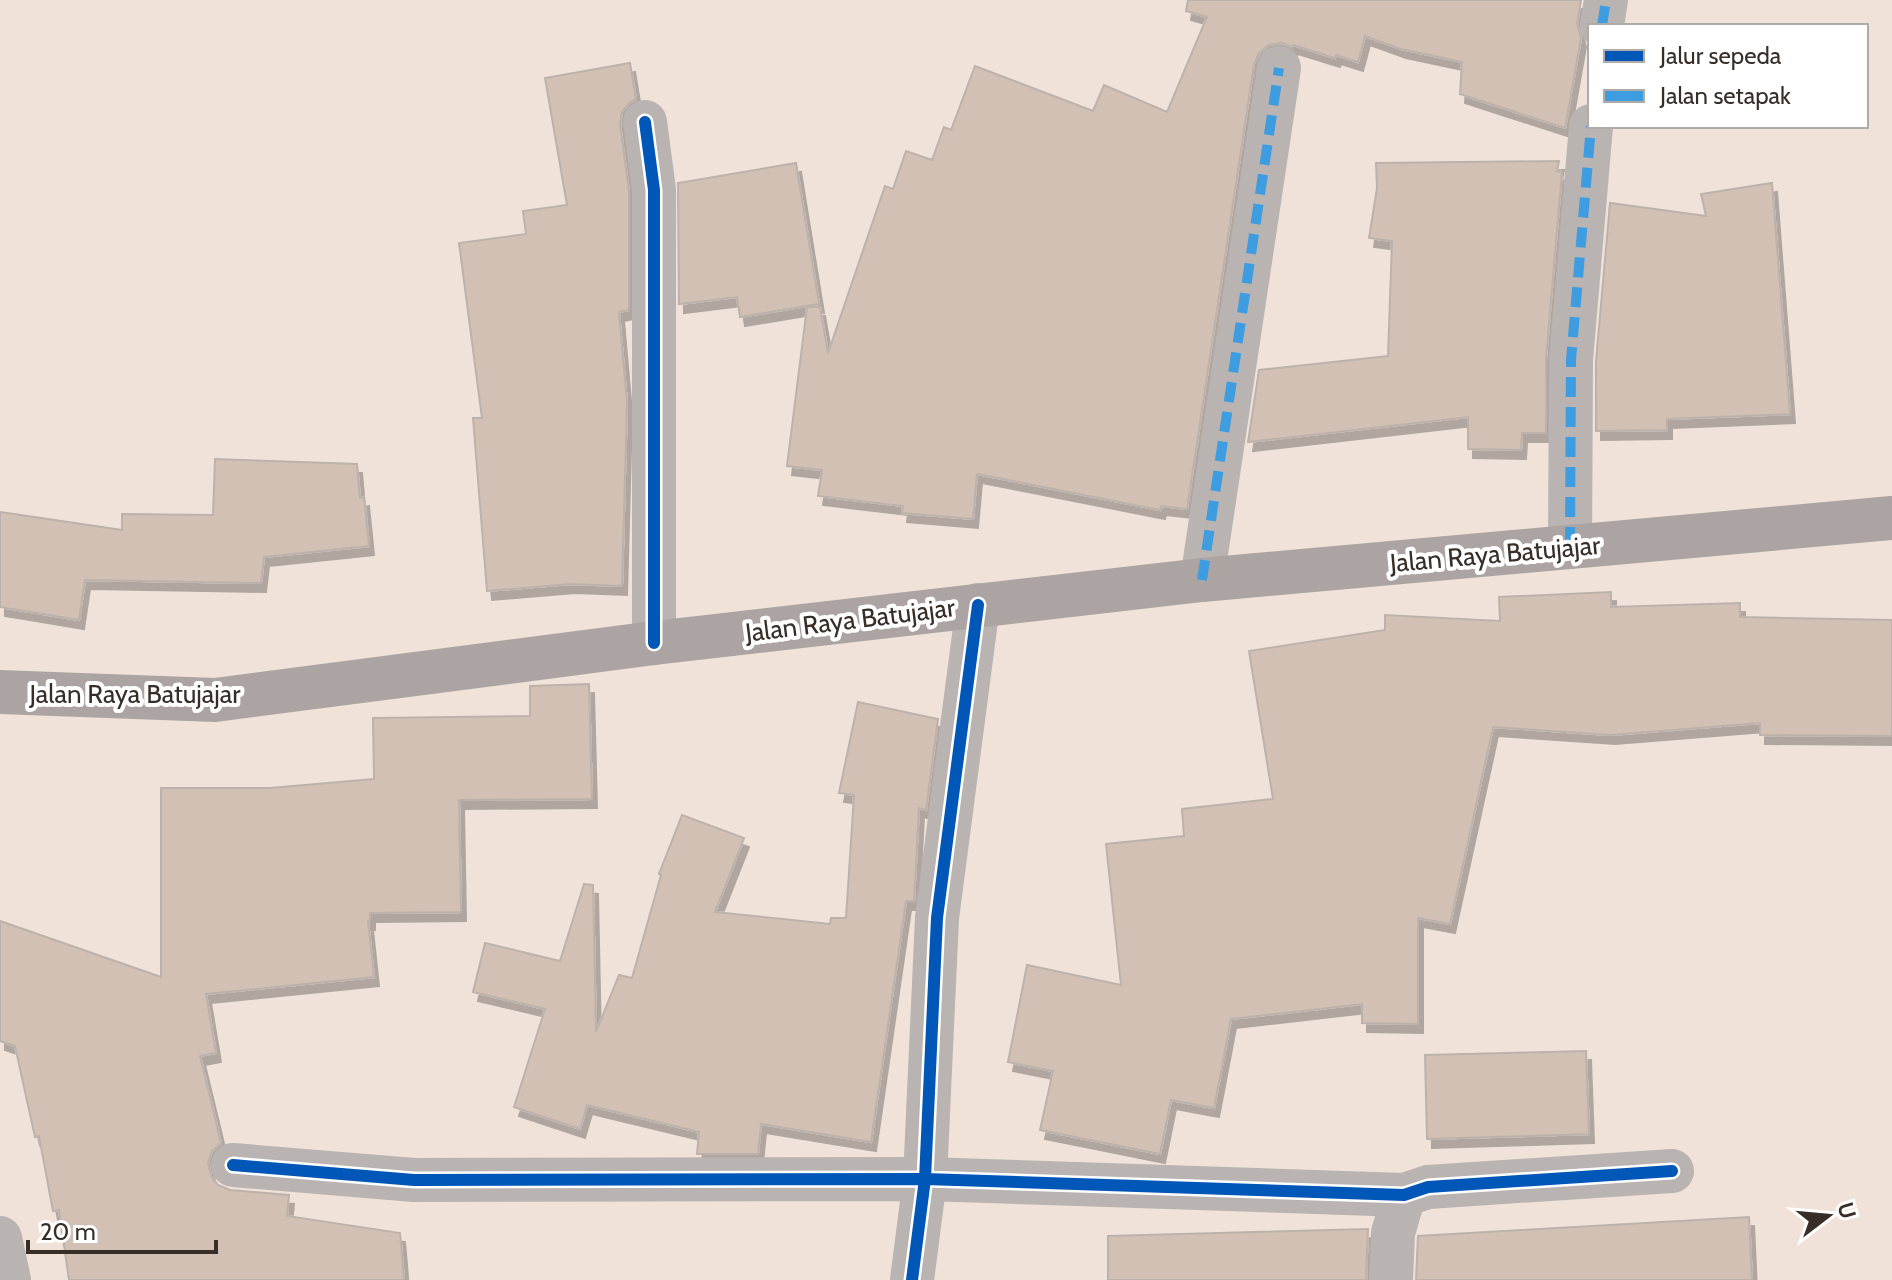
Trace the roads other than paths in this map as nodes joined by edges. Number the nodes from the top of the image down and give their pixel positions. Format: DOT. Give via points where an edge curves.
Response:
graph roads {
  1 [pos="1606,0"];
  2 [pos="1602,24"];
  3 [pos="1279,68"];
  4 [pos="645,122"];
  5 [pos="1591,128"];
  6 [pos="1892,518"];
  7 [pos="1570,547"];
  8 [pos="1202,580"];
  9 [pos="978,605"];
  10 [pos="654,643"];
  11 [pos="0,692"];
  12 [pos="233,1165"];
  13 [pos="1672,1171"];
  14 [pos="925,1179"];
  15 [pos="1404,1195"];
  16 [pos="0,1238"];
  17 [pos="9,1280"];
  18 [pos="912,1280"];
  19 [pos="1391,1280"];
  1 -- 2 [label="street"];
  3 -- 8 [label="street"];
  4 -- 10 [label="street" via="654,190"];
  5 -- 7 [label="street" via="1571,360"];
  6 -- 7 [label="highway, Jalan Raya Batujajar"];
  7 -- 8 [label="highway, Jalan Raya Batujajar"];
  8 -- 9 [label="highway, Jalan Raya Batujajar"];
  9 -- 10 [label="highway, Jalan Raya Batujajar"];
  9 -- 14 [label="street" via="937,918"];
  10 -- 11 [label="highway, Jalan Raya Batujajar" via="215,700"];
  12 -- 14 [label="street" via="414,1180"];
  13 -- 15 [label="street" via="1428,1187"];
  14 -- 15 [label="street"];
  14 -- 18 [label="street"];
  15 -- 19 [label="street" via="1393,1233"];
  16 -- 17 [label="street"];
}
